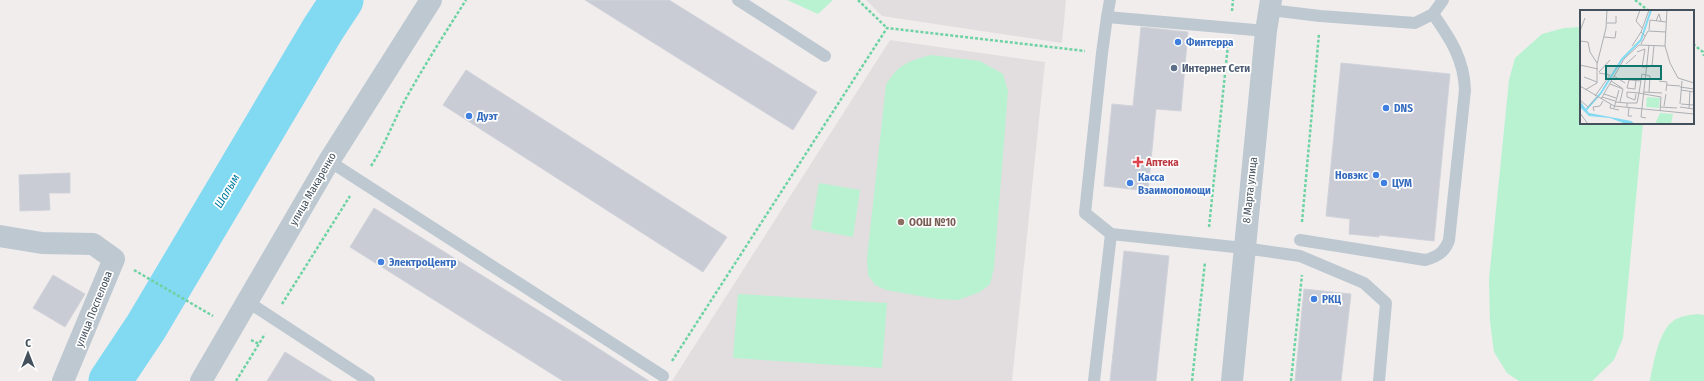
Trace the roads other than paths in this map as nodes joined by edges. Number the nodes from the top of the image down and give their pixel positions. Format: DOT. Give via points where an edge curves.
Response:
graph roads {
  1 [pos="431,0"];
  2 [pos="738,0"];
  3 [pos="1110,0"];
  4 [pos="1443,0"];
  5 [pos="1270,5"];
  6 [pos="1433,14"];
  7 [pos="1107,17"];
  8 [pos="1266,31"];
  9 [pos="824,56"];
  10 [pos="329,161"];
  11 [pos="1110,234"];
  12 [pos="0,236"];
  13 [pos="1300,240"];
  14 [pos="1244,248"];
  15 [pos="248,302"];
  16 [pos="663,376"];
  17 [pos="63,381"];
  18 [pos="201,381"];
  19 [pos="369,381"];
  20 [pos="1094,381"];
  21 [pos="1232,381"];
  22 [pos="1379,381"];
  1 -- 10 [label="street, улица Макаренко"];
  2 -- 9 [label="lane"];
  3 -- 7 [label="lane"];
  4 -- 6 [label="lane"];
  5 -- 6 [label="lane" via="1320,16 1415,23"];
  5 -- 8 [label="street, 8 Марта улица"];
  6 -- 13 [label="lane" via="1457,52 1465,78 1449,240 1446,248 1434,258 1425,260"];
  7 -- 8 [label="lane"];
  7 -- 11 [label="lane" via="1085,213"];
  8 -- 14 [label="street, 8 Марта улица"];
  10 -- 15 [label="street, улица Макаренко"];
  10 -- 16 [label="lane"];
  11 -- 14 [label="lane"];
  11 -- 20 [label="lane"];
  12 -- 17 [label="street, улица Поспелова" via="42,243 93,244 114,259"];
  14 -- 21 [label="street, 8 Марта улица"];
  14 -- 22 [label="lane" via="1300,256 1364,283 1386,304"];
  15 -- 18 [label="street, улица Макаренко"];
  15 -- 19 [label="lane"];
}
